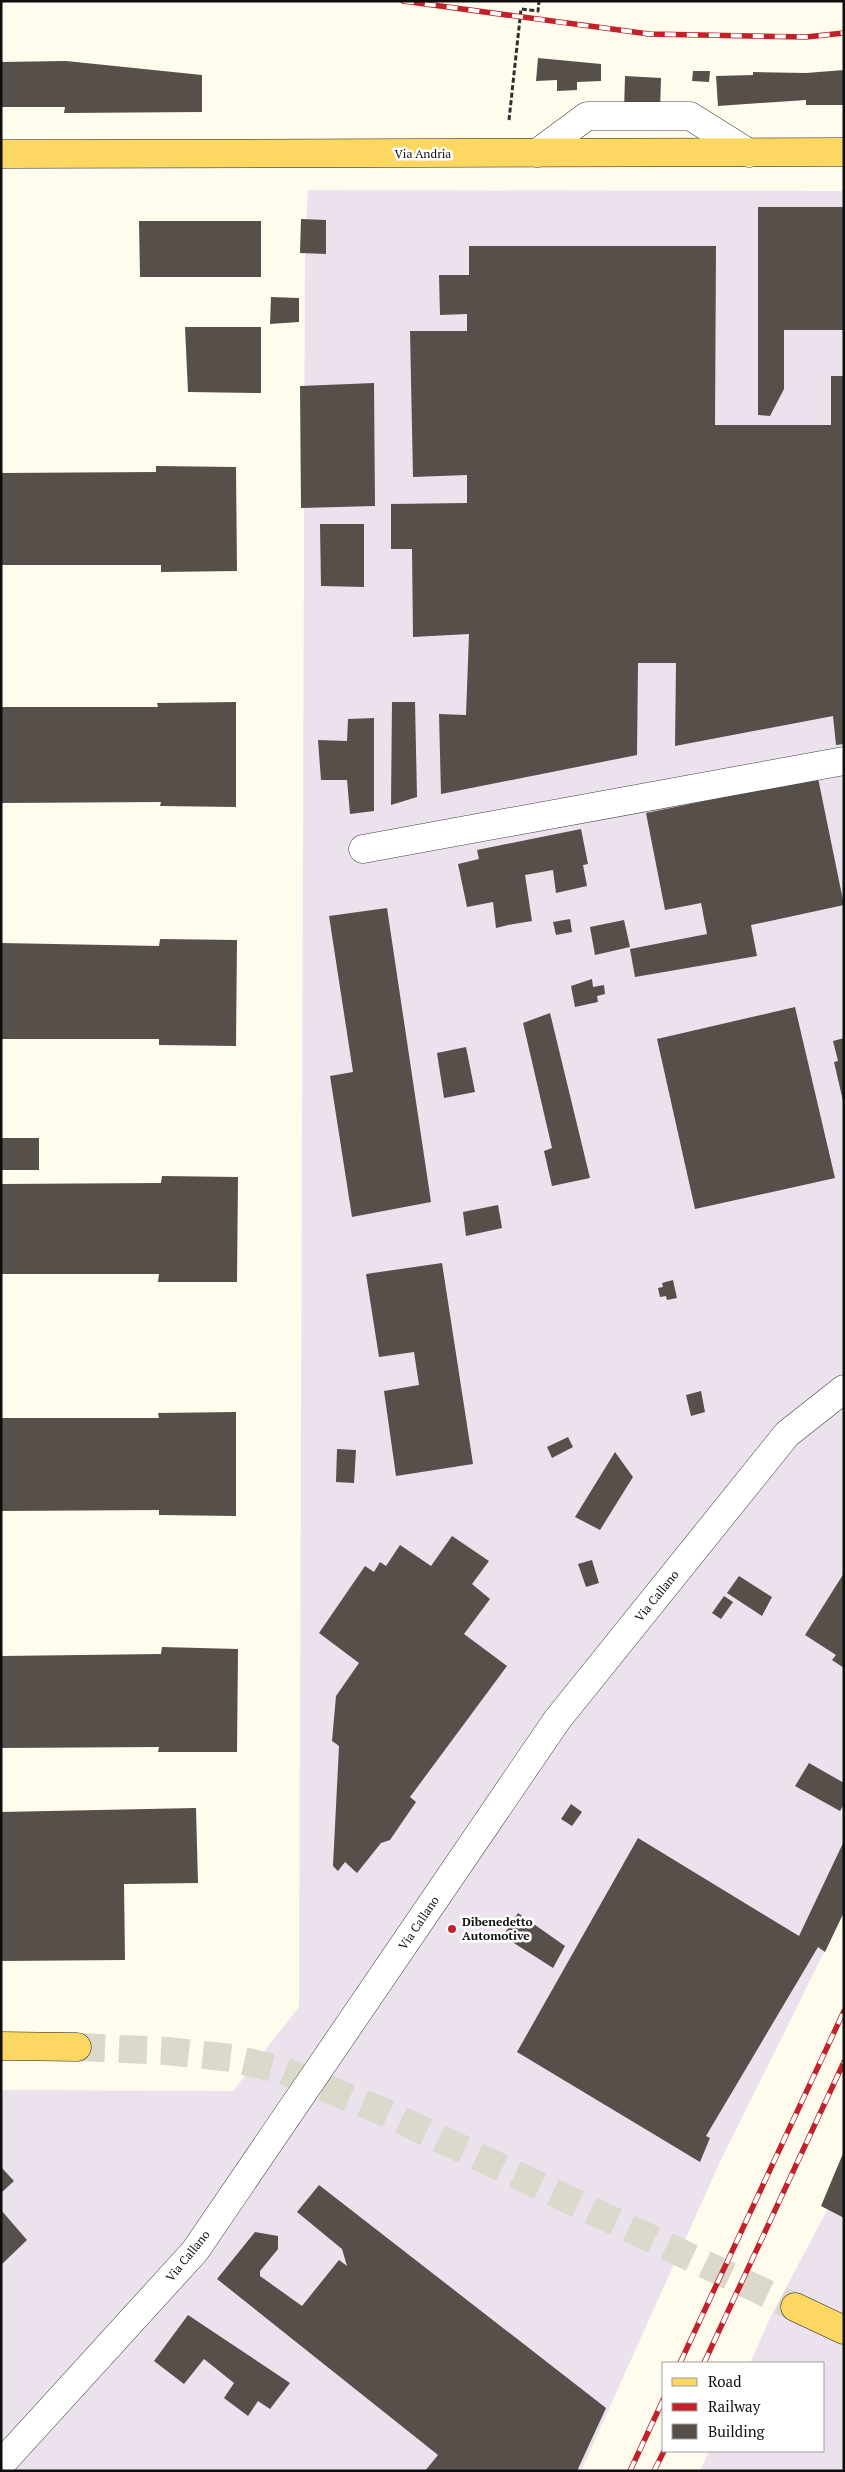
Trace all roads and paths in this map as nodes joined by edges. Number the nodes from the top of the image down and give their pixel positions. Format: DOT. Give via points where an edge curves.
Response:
graph roads {
  1 [pos="539,1"];
  2 [pos="508,123"];
  3 [pos="844,152"];
  4 [pos="749,153"];
  5 [pos="1,154"];
  6 [pos="537,154"];
  7 [pos="844,761"];
  8 [pos="362,849"];
  9 [pos="844,1389"];
  10 [pos="1,2046"];
  11 [pos="77,2047"];
  12 [pos="795,2307"];
  13 [pos="844,2330"];
  14 [pos="1,2464"];
  1 -- 2 [label="path" via="538,11 521,9"];
  3 -- 4 [label="main road, Via Andria"];
  4 -- 6 [label="main road, Via Andria"];
  4 -- 6 [label="street" via="690,116 587,116"];
  5 -- 6 [label="main road, Via Andria"];
  7 -- 8 [label="street"];
  9 -- 14 [label="street, Via Callano" via="786,1434 558,1720 195,2251"];
  10 -- 11 [label="main road"];
  12 -- 13 [label="main road"];
}
